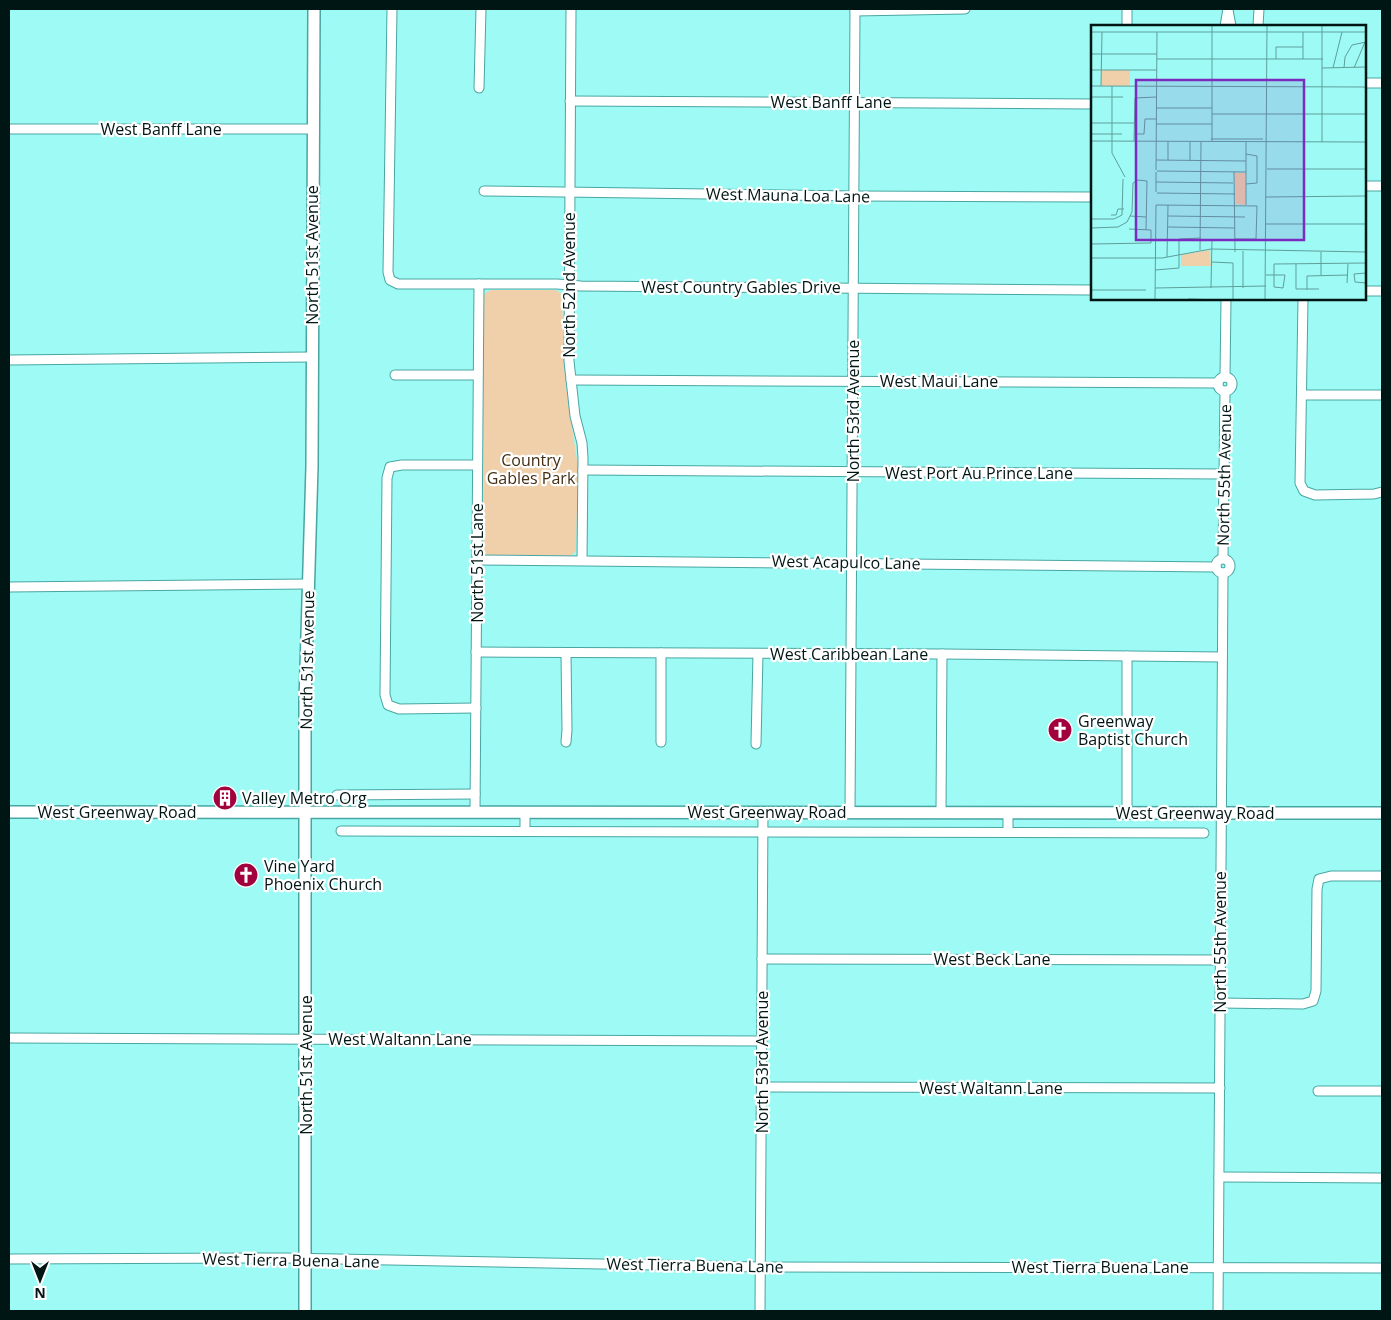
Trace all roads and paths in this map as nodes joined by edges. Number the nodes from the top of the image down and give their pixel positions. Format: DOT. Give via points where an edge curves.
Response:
graph roads {
  1 [pos="314,9"];
  2 [pos="392,9"];
  3 [pos="481,9"];
  4 [pos="571,9"];
  5 [pos="965,9"];
  6 [pos="1127,9"];
  7 [pos="1228,9"];
  8 [pos="1258,9"];
  9 [pos="855,10"];
  10 [pos="1127,25"];
  11 [pos="1225,25"];
  12 [pos="1231,25"];
  13 [pos="1258,25"];
  14 [pos="1366,83"];
  15 [pos="1382,83"];
  16 [pos="479,88"];
  17 [pos="570,100"];
  18 [pos="854,102"];
  19 [pos="1091,104"];
  20 [pos="9,129"];
  21 [pos="314,129"];
  22 [pos="1366,186"];
  23 [pos="1382,186"];
  24 [pos="484,191"];
  25 [pos="569,192"];
  26 [pos="854,196"];
  27 [pos="1091,196"];
  28 [pos="479,284"];
  29 [pos="569,285"];
  30 [pos="854,288"];
  31 [pos="1091,290"];
  32 [pos="1366,291"];
  33 [pos="1382,291"];
  34 [pos="1226,300"];
  35 [pos="1303,300"];
  36 [pos="312,357"];
  37 [pos="9,360"];
  38 [pos="395,375"];
  39 [pos="478,375"];
  40 [pos="1225,376"];
  41 [pos="570,380"];
  42 [pos="853,381"];
  43 [pos="1218,383"];
  44 [pos="1225,392"];
  45 [pos="1302,395"];
  46 [pos="1382,395"];
  47 [pos="477,465"];
  48 [pos="583,470"];
  49 [pos="852,472"];
  50 [pos="1224,474"];
  51 [pos="1382,492"];
  52 [pos="1223,558"];
  53 [pos="477,560"];
  54 [pos="582,560"];
  55 [pos="852,562"];
  56 [pos="1216,567"];
  57 [pos="1223,573"];
  58 [pos="309,584"];
  59 [pos="9,587"];
  60 [pos="476,652"];
  61 [pos="566,653"];
  62 [pos="661,654"];
  63 [pos="758,654"];
  64 [pos="942,654"];
  65 [pos="851,655"];
  66 [pos="1127,656"];
  67 [pos="1222,657"];
  68 [pos="476,708"];
  69 [pos="566,742"];
  70 [pos="661,742"];
  71 [pos="756,744"];
  72 [pos="337,794"];
  73 [pos="475,794"];
  74 [pos="9,812"];
  75 [pos="305,812"];
  76 [pos="475,812"];
  77 [pos="525,812"];
  78 [pos="763,812"];
  79 [pos="850,812"];
  80 [pos="941,812"];
  81 [pos="1008,813"];
  82 [pos="1127,813"];
  83 [pos="1221,813"];
  84 [pos="1382,813"];
  85 [pos="341,831"];
  86 [pos="525,831"];
  87 [pos="763,831"];
  88 [pos="1008,832"];
  89 [pos="1204,833"];
  90 [pos="1382,876"];
  91 [pos="762,959"];
  92 [pos="1221,960"];
  93 [pos="1220,1003"];
  94 [pos="9,1038"];
  95 [pos="306,1038"];
  96 [pos="762,1041"];
  97 [pos="762,1087"];
  98 [pos="1220,1088"];
  99 [pos="1318,1091"];
  100 [pos="1382,1091"];
  101 [pos="1219,1177"];
  102 [pos="1382,1178"];
  103 [pos="9,1259"];
  104 [pos="305,1259"];
  105 [pos="760,1267"];
  106 [pos="1218,1267"];
  107 [pos="1382,1268"];
  108 [pos="305,1311"];
  109 [pos="760,1311"];
  110 [pos="1218,1311"];
  1 -- 21 [label="main road, North 51st Avenue"];
  2 -- 28 [label="street, West Country Gables Drive" via="390,280 398,284"];
  3 -- 16 [label="street"];
  4 -- 17 [label="street, North 52nd Avenue"];
  5 -- 9 [label="street"];
  6 -- 10 [label="street"];
  7 -- 11 [label="street"];
  7 -- 12 [label="street"];
  8 -- 13 [label="street"];
  9 -- 18 [label="street, North 53rd Avenue"];
  14 -- 15 [label="street"];
  17 -- 18 [label="street, West Banff Lane"];
  17 -- 25 [label="street, North 52nd Avenue"];
  18 -- 19 [label="street, West Banff Lane"];
  18 -- 26 [label="street, North 53rd Avenue"];
  20 -- 21 [label="street, West Banff Lane"];
  21 -- 36 [label="main road, North 51st Avenue"];
  22 -- 23 [label="street"];
  24 -- 25 [label="street, West Mauna Loa Lane"];
  25 -- 26 [label="street, West Mauna Loa Lane"];
  25 -- 29 [label="street, North 52nd Avenue"];
  26 -- 27 [label="street, West Mauna Loa Lane"];
  26 -- 30 [label="street, North 53rd Avenue"];
  28 -- 29 [label="street, West Country Gables Drive"];
  28 -- 39 [label="street, North 51st Lane"];
  29 -- 30 [label="street, West Country Gables Drive"];
  29 -- 41 [label="street, North 52nd Avenue"];
  30 -- 31 [label="street, West Country Gables Drive"];
  30 -- 42 [label="street, North 53rd Avenue"];
  32 -- 33 [label="street"];
  34 -- 40 [label="street, North 55th Avenue"];
  35 -- 45 [label="street"];
  36 -- 37 [label="street"];
  36 -- 58 [label="main road, North 51st Avenue"];
  38 -- 39 [label="street"];
  39 -- 47 [label="street, North 51st Lane"];
  40 -- 43 [label="street, North 55th Avenue"];
  40 -- 44 [label="street, North 55th Avenue" via="1232,383 1231,389"];
  41 -- 42 [label="street, West Maui Lane"];
  41 -- 48 [label="street, North 52nd Avenue" via="582,443"];
  42 -- 43 [label="street, West Maui Lane"];
  42 -- 49 [label="street, North 53rd Avenue"];
  43 -- 44 [label="street, North 55th Avenue"];
  44 -- 50 [label="street, North 55th Avenue"];
  45 -- 46 [label="street"];
  45 -- 51 [label="street" via="1300,483 1304,491 1314,495"];
  47 -- 53 [label="street, North 51st Lane"];
  47 -- 68 [label="street" via="390,467 387,478 385,675 388,705 399,708"];
  48 -- 49 [label="street, West Port Au Prince Lane"];
  48 -- 54 [label="street, North 52nd Avenue"];
  49 -- 50 [label="street, West Port Au Prince Lane"];
  49 -- 55 [label="street, North 53rd Avenue"];
  50 -- 52 [label="street, North 55th Avenue"];
  52 -- 56 [label="street, North 55th Avenue" via="1218,560"];
  52 -- 57 [label="street, North 55th Avenue" via="1231,564"];
  53 -- 54 [label="street, West Acapulco Lane"];
  53 -- 60 [label="street, North 51st Lane"];
  54 -- 55 [label="street, West Acapulco Lane"];
  55 -- 56 [label="street, West Acapulco Lane"];
  55 -- 65 [label="street, North 53rd Avenue"];
  56 -- 57 [label="street, North 55th Avenue"];
  57 -- 67 [label="street, North 55th Avenue"];
  58 -- 59 [label="street"];
  58 -- 75 [label="main road, North 51st Avenue"];
  60 -- 61 [label="street, West Caribbean Lane"];
  60 -- 68 [label="street, North 51st Lane"];
  61 -- 62 [label="street, West Caribbean Lane"];
  61 -- 69 [label="street"];
  62 -- 63 [label="street, West Caribbean Lane"];
  62 -- 70 [label="street"];
  63 -- 65 [label="street, West Caribbean Lane"];
  63 -- 71 [label="street"];
  64 -- 65 [label="street, West Caribbean Lane"];
  64 -- 66 [label="street, West Caribbean Lane"];
  64 -- 80 [label="street"];
  65 -- 79 [label="street, North 53rd Avenue"];
  66 -- 67 [label="street, West Caribbean Lane"];
  66 -- 82 [label="street"];
  67 -- 83 [label="street, North 55th Avenue"];
  68 -- 73 [label="street, North 51st Lane"];
  72 -- 73 [label="street"];
  73 -- 76 [label="street, North 51st Lane"];
  74 -- 75 [label="main road, West Greenway Road"];
  75 -- 76 [label="main road, West Greenway Road"];
  75 -- 95 [label="main road, North 51st Avenue"];
  76 -- 77 [label="main road, West Greenway Road"];
  77 -- 78 [label="main road, West Greenway Road"];
  77 -- 86 [label="street"];
  78 -- 79 [label="main road, West Greenway Road"];
  78 -- 87 [label="street, North 53rd Avenue"];
  79 -- 80 [label="main road, West Greenway Road"];
  80 -- 81 [label="main road, West Greenway Road"];
  81 -- 82 [label="main road, West Greenway Road"];
  81 -- 88 [label="street"];
  82 -- 83 [label="main road, West Greenway Road"];
  83 -- 84 [label="main road, West Greenway Road"];
  83 -- 92 [label="street, North 55th Avenue"];
  85 -- 86 [label="street, West Greenway Road"];
  86 -- 87 [label="street, West Greenway Road"];
  87 -- 88 [label="street, West Greenway Road"];
  87 -- 91 [label="street, North 53rd Avenue"];
  88 -- 89 [label="street, West Greenway Road"];
  90 -- 93 [label="street" via="1319,879 1316,991 1313,1001 1303,1004"];
  91 -- 92 [label="street, West Beck Lane"];
  91 -- 96 [label="street, North 53rd Avenue"];
  92 -- 93 [label="street, North 55th Avenue"];
  93 -- 98 [label="street, North 55th Avenue"];
  94 -- 95 [label="street, West Waltann Lane"];
  95 -- 96 [label="street, West Waltann Lane"];
  95 -- 104 [label="main road, North 51st Avenue"];
  96 -- 97 [label="street, North 53rd Avenue"];
  97 -- 98 [label="street, West Waltann Lane"];
  97 -- 105 [label="street, North 53rd Avenue"];
  98 -- 101 [label="street, North 55th Avenue"];
  99 -- 100 [label="street"];
  101 -- 102 [label="street"];
  101 -- 106 [label="street, North 55th Avenue"];
  103 -- 104 [label="street, West Tierra Buena Lane"];
  104 -- 105 [label="street, West Tierra Buena Lane"];
  104 -- 108 [label="main road, North 51st Avenue"];
  105 -- 106 [label="street, West Tierra Buena Lane"];
  105 -- 109 [label="street, North 53rd Avenue"];
  106 -- 107 [label="street, West Tierra Buena Lane"];
  106 -- 110 [label="street, North 55th Avenue"];
}
